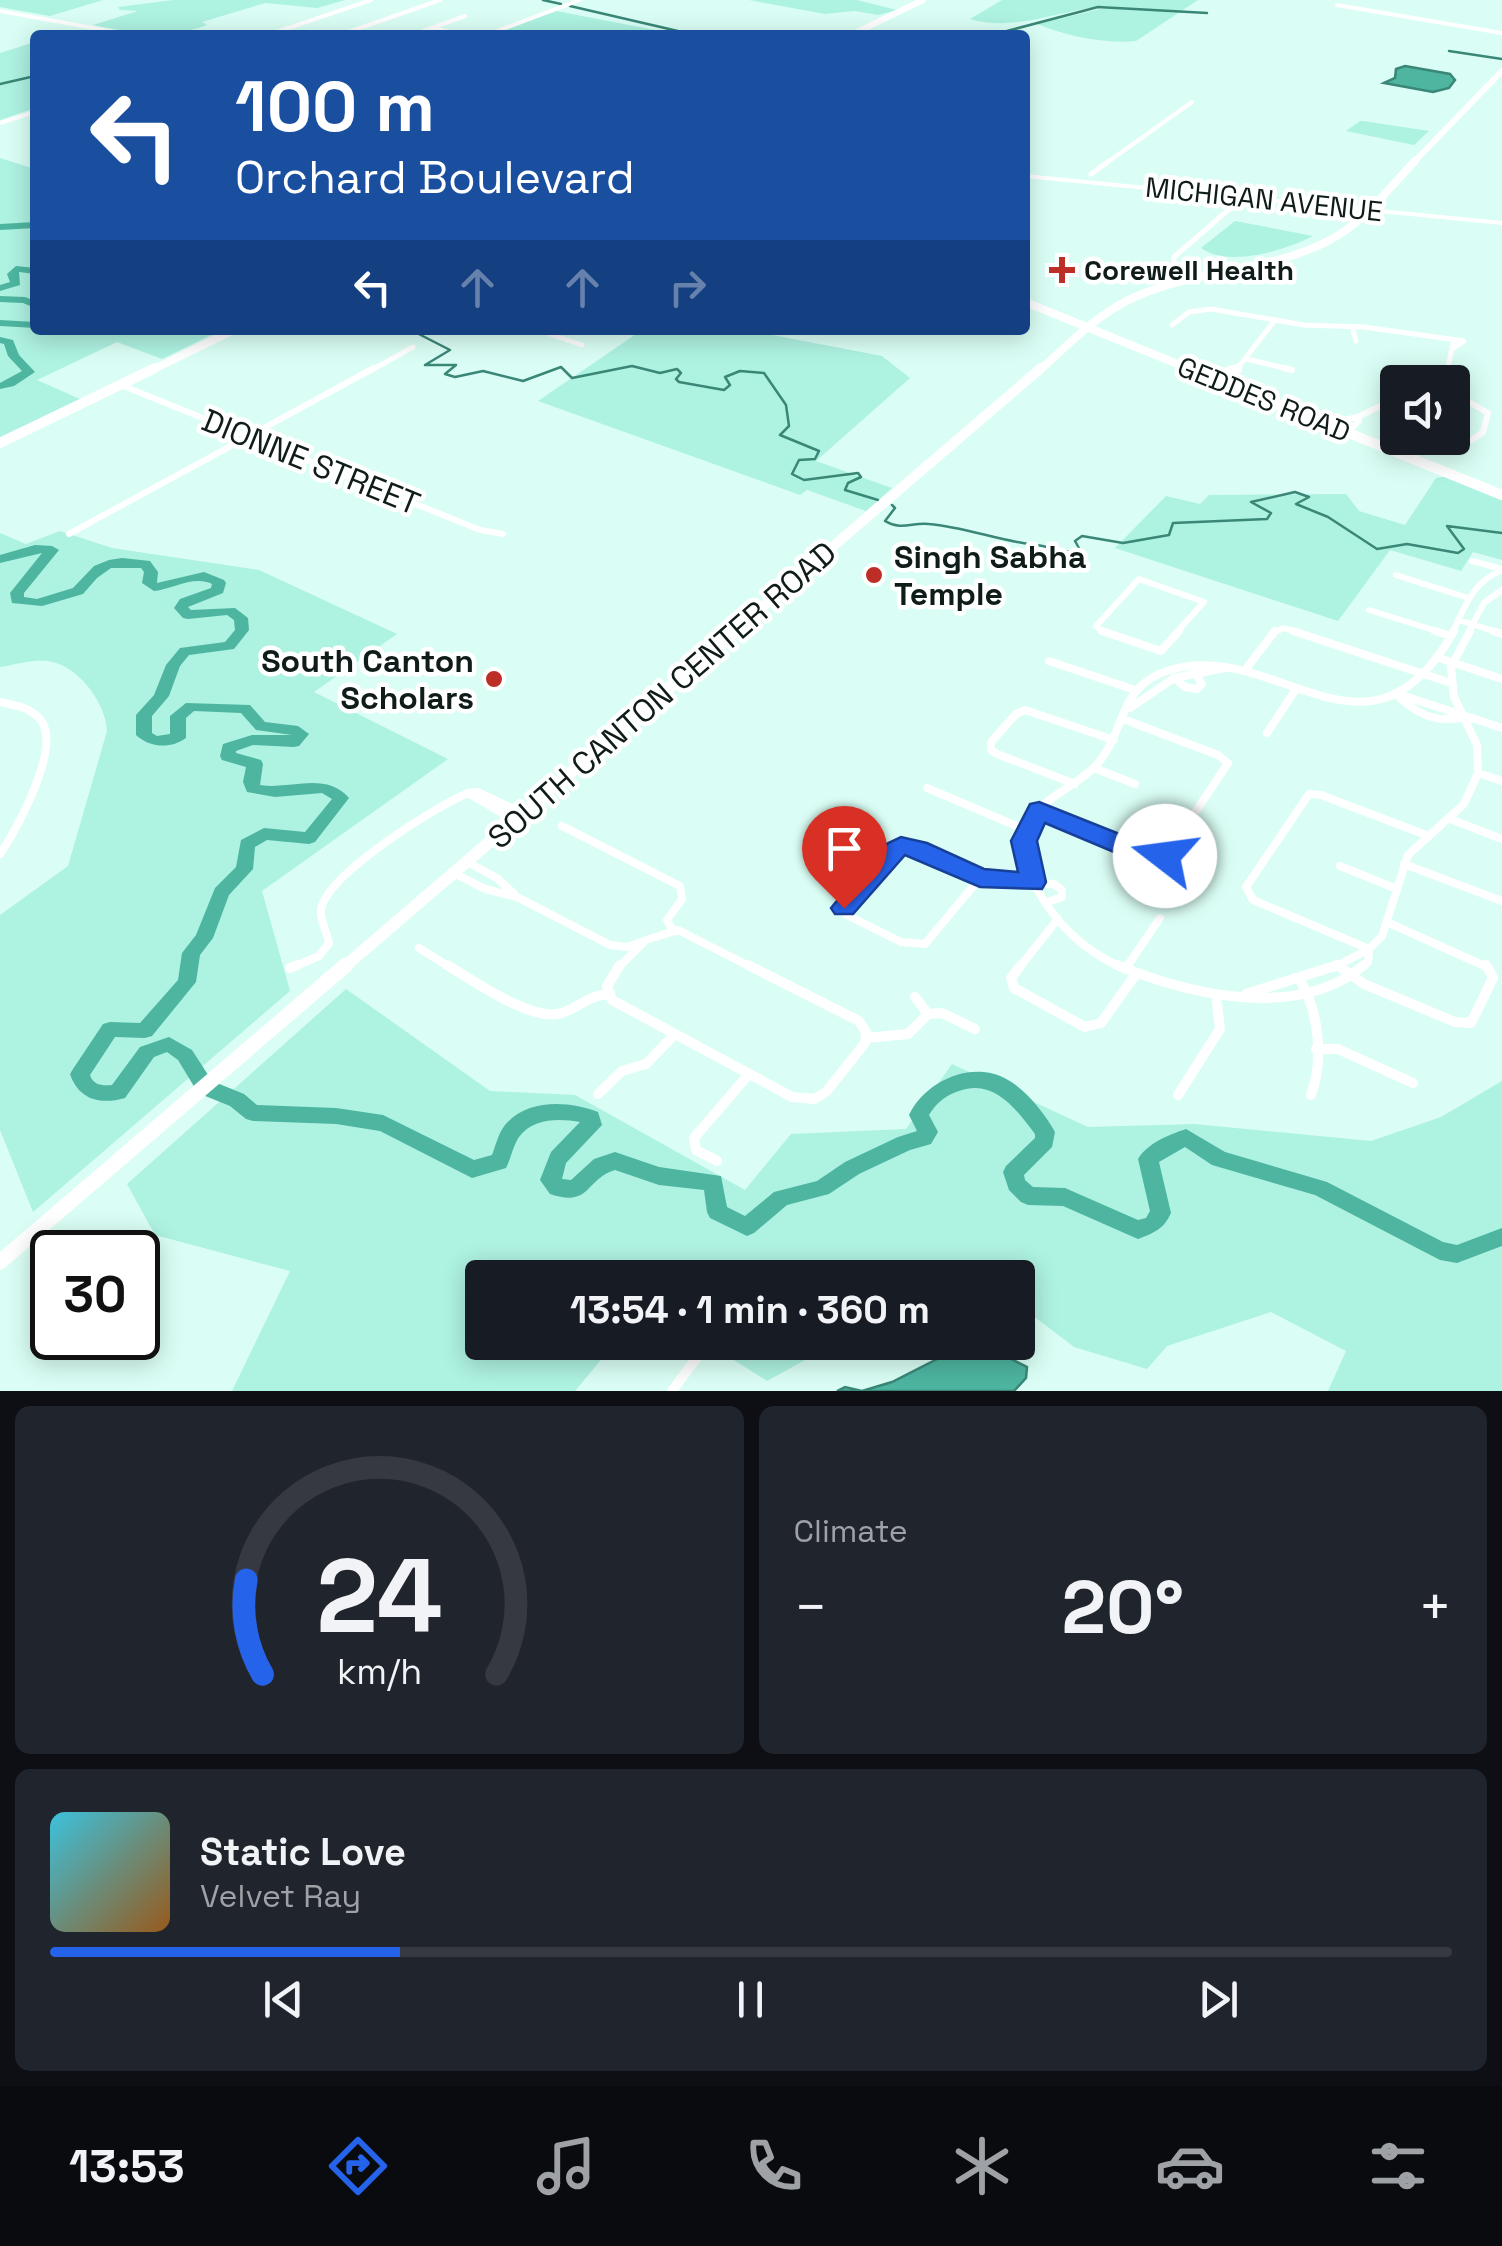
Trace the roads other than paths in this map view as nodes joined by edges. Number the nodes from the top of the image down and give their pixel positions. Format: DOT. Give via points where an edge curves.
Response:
graph roads {
  1 [pos="371,0"];
  2 [pos="440,0"];
  3 [pos="580,0"];
  4 [pos="923,0"];
  5 [pos="1337,5"];
  6 [pos="0,14"];
  7 [pos="465,16"];
  8 [pos="432,28"];
  9 [pos="69,30"];
  10 [pos="100,30"];
  11 [pos="283,30"];
  12 [pos="354,30"];
  13 [pos="427,30"];
  14 [pos="441,30"];
  15 [pos="499,30"];
  16 [pos="861,30"];
  17 [pos="1502,32"];
  18 [pos="1502,71"];
  19 [pos="1192,102"];
  20 [pos="30,114"];
  21 [pos="0,123"];
  22 [pos="1030,172"];
  23 [pos="1030,173"];
  24 [pos="1092,174"];
  25 [pos="1083,182"];
  26 [pos="1175,186"];
  27 [pos="1238,197"];
  28 [pos="1374,202"];
  29 [pos="1367,210"];
  30 [pos="1502,214"];
  31 [pos="1502,223"];
  32 [pos="1188,278"];
  33 [pos="1030,304"];
  34 [pos="1275,320"];
  35 [pos="1172,325"];
  36 [pos="1352,326"];
  37 [pos="1087,328"];
  38 [pos="224,335"];
  39 [pos="553,335"];
  40 [pos="1356,341"];
  41 [pos="582,345"];
  42 [pos="413,347"];
  43 [pos="1247,359"];
  44 [pos="1240,364"];
  45 [pos="1449,365"];
  46 [pos="1292,370"];
  47 [pos="1210,377"];
  48 [pos="1221,382"];
  49 [pos="121,384"];
  50 [pos="1470,400"];
  51 [pos="1380,406"];
  52 [pos="1358,416"];
  53 [pos="1326,424"];
  54 [pos="1348,432"];
  55 [pos="248,437"];
  56 [pos="1472,440"];
  57 [pos="0,443"];
  58 [pos="1502,495"];
  59 [pos="68,534"];
  60 [pos="503,534"];
  61 [pos="1472,561"];
  62 [pos="1502,569"];
  63 [pos="1396,575"];
  64 [pos="1481,579"];
  65 [pos="1502,589"];
  66 [pos="1465,598"];
  67 [pos="1369,610"];
  68 [pos="1459,620"];
  69 [pos="1474,624"];
  70 [pos="1502,634"];
  71 [pos="1451,636"];
  72 [pos="1167,648"];
  73 [pos="1154,651"];
  74 [pos="1436,656"];
  75 [pos="1049,661"];
  76 [pos="1452,662"];
  77 [pos="1230,668"];
  78 [pos="1246,669"];
  79 [pos="1181,671"];
  80 [pos="1418,674"];
  81 [pos="1502,679"];
  82 [pos="1450,683"];
  83 [pos="1296,689"];
  84 [pos="1134,690"];
  85 [pos="1395,693"];
  86 [pos="1148,694"];
  87 [pos="0,702"];
  88 [pos="1126,714"];
  89 [pos="1463,717"];
  90 [pos="1502,728"];
  91 [pos="1268,733"];
  92 [pos="1114,740"];
  93 [pos="1094,768"];
  94 [pos="1478,773"];
  95 [pos="1502,781"];
  96 [pos="1075,784"];
  97 [pos="1135,784"];
  98 [pos="927,788"];
  99 [pos="1039,810"];
  100 [pos="518,816"];
  101 [pos="1450,819"];
  102 [pos="562,826"];
  103 [pos="1026,830"];
  104 [pos="1426,835"];
  105 [pos="1502,839"];
  106 [pos="0,854"];
  107 [pos="467,862"];
  108 [pos="1404,864"];
  109 [pos="1340,866"];
  110 [pos="454,873"];
  111 [pos="980,878"];
  112 [pos="1033,882"];
  113 [pos="1397,889"];
  114 [pos="517,897"];
  115 [pos="1502,901"];
  116 [pos="1045,903"];
  117 [pos="1160,918"];
  118 [pos="1058,919"];
  119 [pos="1389,923"];
  120 [pos="672,929"];
  121 [pos="645,940"];
  122 [pos="610,945"];
  123 [pos="418,948"];
  124 [pos="1369,949"];
  125 [pos="1337,965"];
  126 [pos="290,968"];
  127 [pos="1130,972"];
  128 [pos="612,974"];
  129 [pos="1352,975"];
  130 [pos="1300,980"];
  131 [pos="1310,992"];
  132 [pos="608,994"];
  133 [pos="1216,994"];
  134 [pos="1246,994"];
  135 [pos="915,997"];
  136 [pos="928,1014"];
  137 [pos="975,1030"];
  138 [pos="675,1034"];
  139 [pos="866,1038"];
  140 [pos="1316,1050"];
  141 [pos="749,1074"];
  142 [pos="1413,1082"];
  143 [pos="598,1094"];
  144 [pos="1178,1095"];
  145 [pos="1310,1095"];
  146 [pos="717,1161"];
  147 [pos="0,1262"];
  148 [pos="695,1360"];
  149 [pos="672,1391"];
  1 -- 11 [label="street"];
  2 -- 12 [label="street"];
  3 -- 15 [label="street"];
  4 -- 16 [label="main road"];
  5 -- 17 [label="street"];
  6 -- 9 [label="main road"];
  6 -- 10 [label="main road"];
  7 -- 8 [label="street"];
  8 -- 13 [label="street"];
  8 -- 14 [label="street"];
  18 -- 28 [label="main road, SOUTH CANTON CENTER ROAD"];
  19 -- 24 [label="street"];
  20 -- 21 [label="street"];
  22 -- 24 [label="main road, MICHIGAN AVENUE"];
  23 -- 25 [label="main road, MICHIGAN AVENUE"];
  24 -- 25 [label="main road" via="1096,179"];
  24 -- 26 [label="main road, MICHIGAN AVENUE"];
  25 -- 26 [label="main road, MICHIGAN AVENUE"];
  26 -- 27 [label="main road, MICHIGAN AVENUE"];
  26 -- 28 [label="main road, MICHIGAN AVENUE"];
  27 -- 29 [label="main road, MICHIGAN AVENUE"];
  27 -- 32 [label="street" via="1174,257 1174,267"];
  28 -- 29 [label="main road, SOUTH CANTON CENTER ROAD"];
  28 -- 30 [label="main road, MICHIGAN AVENUE"];
  29 -- 31 [label="main road, MICHIGAN AVENUE"];
  29 -- 32 [label="main road, SOUTH CANTON CENTER ROAD" via="1316,247"];
  32 -- 37 [label="main road, SOUTH CANTON CENTER ROAD" via="1131,297"];
  33 -- 37 [label="main road, GEDDES ROAD"];
  34 -- 35 [label="street" via="1190,312"];
  34 -- 36 [label="street"];
  34 -- 43 [label="street"];
  36 -- 40 [label="street"];
  36 -- 45 [label="street" via="1452,343"];
  37 -- 47 [label="main road, GEDDES ROAD"];
  37 -- 100 [label="main road, SOUTH CANTON CENTER ROAD"];
  38 -- 49 [label="main road"];
  39 -- 41 [label="street"];
  42 -- 55 [label="street"];
  43 -- 44 [label="street"];
  43 -- 46 [label="street"];
  44 -- 47 [label="street"];
  44 -- 48 [label="street"];
  47 -- 48 [label="main road, GEDDES ROAD"];
  48 -- 53 [label="main road, GEDDES ROAD"];
  49 -- 55 [label="street, DIONNE STREET"];
  49 -- 57 [label="main road"];
  50 -- 56 [label="street" via="1488,414"];
  51 -- 52 [label="street"];
  52 -- 53 [label="street"];
  52 -- 54 [label="street"];
  53 -- 54 [label="main road, GEDDES ROAD"];
  54 -- 58 [label="main road, GEDDES ROAD"];
  55 -- 59 [label="street"];
  55 -- 60 [label="street, DIONNE STREET"];
  61 -- 62 [label="street"];
  62 -- 64 [label="street"];
  63 -- 66 [label="street"];
  64 -- 65 [label="street"];
  64 -- 66 [label="street"];
  65 -- 69 [label="street" via="1484,603"];
  66 -- 68 [label="street"];
  67 -- 71 [label="street"];
  68 -- 69 [label="street"];
  68 -- 71 [label="street"];
  69 -- 70 [label="street"];
  69 -- 76 [label="street"];
  71 -- 74 [label="street"];
  72 -- 73 [label="street"];
  72 -- 73 [label="street" via="1204,602 1139,579 1096,626"];
  72 -- 79 [label="street"];
  73 -- 79 [label="street"];
  74 -- 76 [label="street"];
  74 -- 80 [label="street"];
  75 -- 84 [label="street"];
  76 -- 81 [label="street"];
  76 -- 82 [label="street"];
  77 -- 78 [label="street"];
  77 -- 79 [label="street"];
  77 -- 79 [label="street" via="1206,663"];
  78 -- 80 [label="street" via="1275,630 1284,628"];
  78 -- 83 [label="street"];
  79 -- 84 [label="street" via="1149,678"];
  79 -- 86 [label="street"];
  80 -- 82 [label="street"];
  80 -- 85 [label="street"];
  82 -- 89 [label="street"];
  83 -- 85 [label="street" via="1344,701"];
  83 -- 91 [label="street"];
  84 -- 86 [label="street"];
  84 -- 88 [label="street"];
  85 -- 89 [label="street"];
  85 -- 89 [label="street" via="1426,717"];
  86 -- 88 [label="street"];
  87 -- 106 [label="street" via="31,712 47,737 19,824"];
  88 -- 92 [label="street"];
  88 -- 99 [label="street" via="1228,763 1168,854 1149,856"];
  89 -- 90 [label="street"];
  89 -- 94 [label="street" via="1477,744"];
  92 -- 93 [label="street"];
  92 -- 96 [label="street" via="1025,710 991,742 997,754"];
  93 -- 96 [label="street"];
  93 -- 97 [label="street"];
  94 -- 95 [label="street"];
  94 -- 101 [label="street"];
  96 -- 99 [label="street"];
  98 -- 103 [label="street"];
  99 -- 103 [label="street"];
  100 -- 107 [label="main road, SOUTH CANTON CENTER ROAD"];
  100 -- 126 [label="street" via="468,793 414,823 337,883 320,910 329,943 319,956"];
  101 -- 104 [label="street"];
  101 -- 105 [label="street"];
  102 -- 120 [label="street" via="680,886 682,899 668,920"];
  103 -- 112 [label="street" via="1024,854"];
  104 -- 108 [label="street"];
  104 -- 124 [label="street" via="1308,794 1246,887 1253,900"];
  107 -- 110 [label="main road, SOUTH CANTON CENTER ROAD"];
  107 -- 114 [label="street"];
  108 -- 113 [label="street"];
  108 -- 115 [label="street"];
  109 -- 113 [label="street"];
  110 -- 114 [label="street"];
  110 -- 147 [label="main road, SOUTH CANTON CENTER ROAD"];
  111 -- 111 [label="street" via="901,846 844,908 901,942 925,944"];
  111 -- 112 [label="street"];
  112 -- 116 [label="street"];
  112 -- 116 [label="street" via="1062,890"];
  113 -- 119 [label="street"];
  114 -- 122 [label="street"];
  116 -- 118 [label="street"];
  117 -- 127 [label="street"];
  118 -- 127 [label="street" via="1098,956"];
  118 -- 127 [label="street" via="1011,978 1014,988 1085,1027 1100,1023"];
  119 -- 124 [label="street"];
  119 -- 129 [label="street" via="1488,966 1493,979 1475,1019 1455,1022"];
  120 -- 121 [label="street"];
  120 -- 139 [label="street" via="854,1017"];
  121 -- 122 [label="street"];
  121 -- 128 [label="street"];
  122 -- 128 [label="street" via="619,957"];
  123 -- 132 [label="street" via="542,1015"];
  124 -- 125 [label="street"];
  124 -- 129 [label="street" via="1368,962"];
  125 -- 129 [label="street"];
  125 -- 130 [label="street"];
  127 -- 133 [label="street"];
  128 -- 132 [label="street"];
  129 -- 131 [label="street"];
  130 -- 131 [label="street"];
  130 -- 134 [label="street"];
  131 -- 134 [label="street" via="1262,999"];
  131 -- 140 [label="street"];
  132 -- 138 [label="street"];
  133 -- 134 [label="street"];
  133 -- 144 [label="street" via="1220,1028"];
  135 -- 136 [label="street"];
  136 -- 137 [label="street" via="942,1013"];
  136 -- 139 [label="street" via="908,1034"];
  138 -- 141 [label="street"];
  138 -- 143 [label="street" via="646,1064 622,1071"];
  139 -- 141 [label="street" via="826,1092 814,1098 792,1097"];
  140 -- 142 [label="street" via="1338,1049"];
  140 -- 145 [label="street" via="1320,1077"];
  141 -- 146 [label="street" via="694,1138 696,1150"];
  148 -- 149 [label="street"];
}
